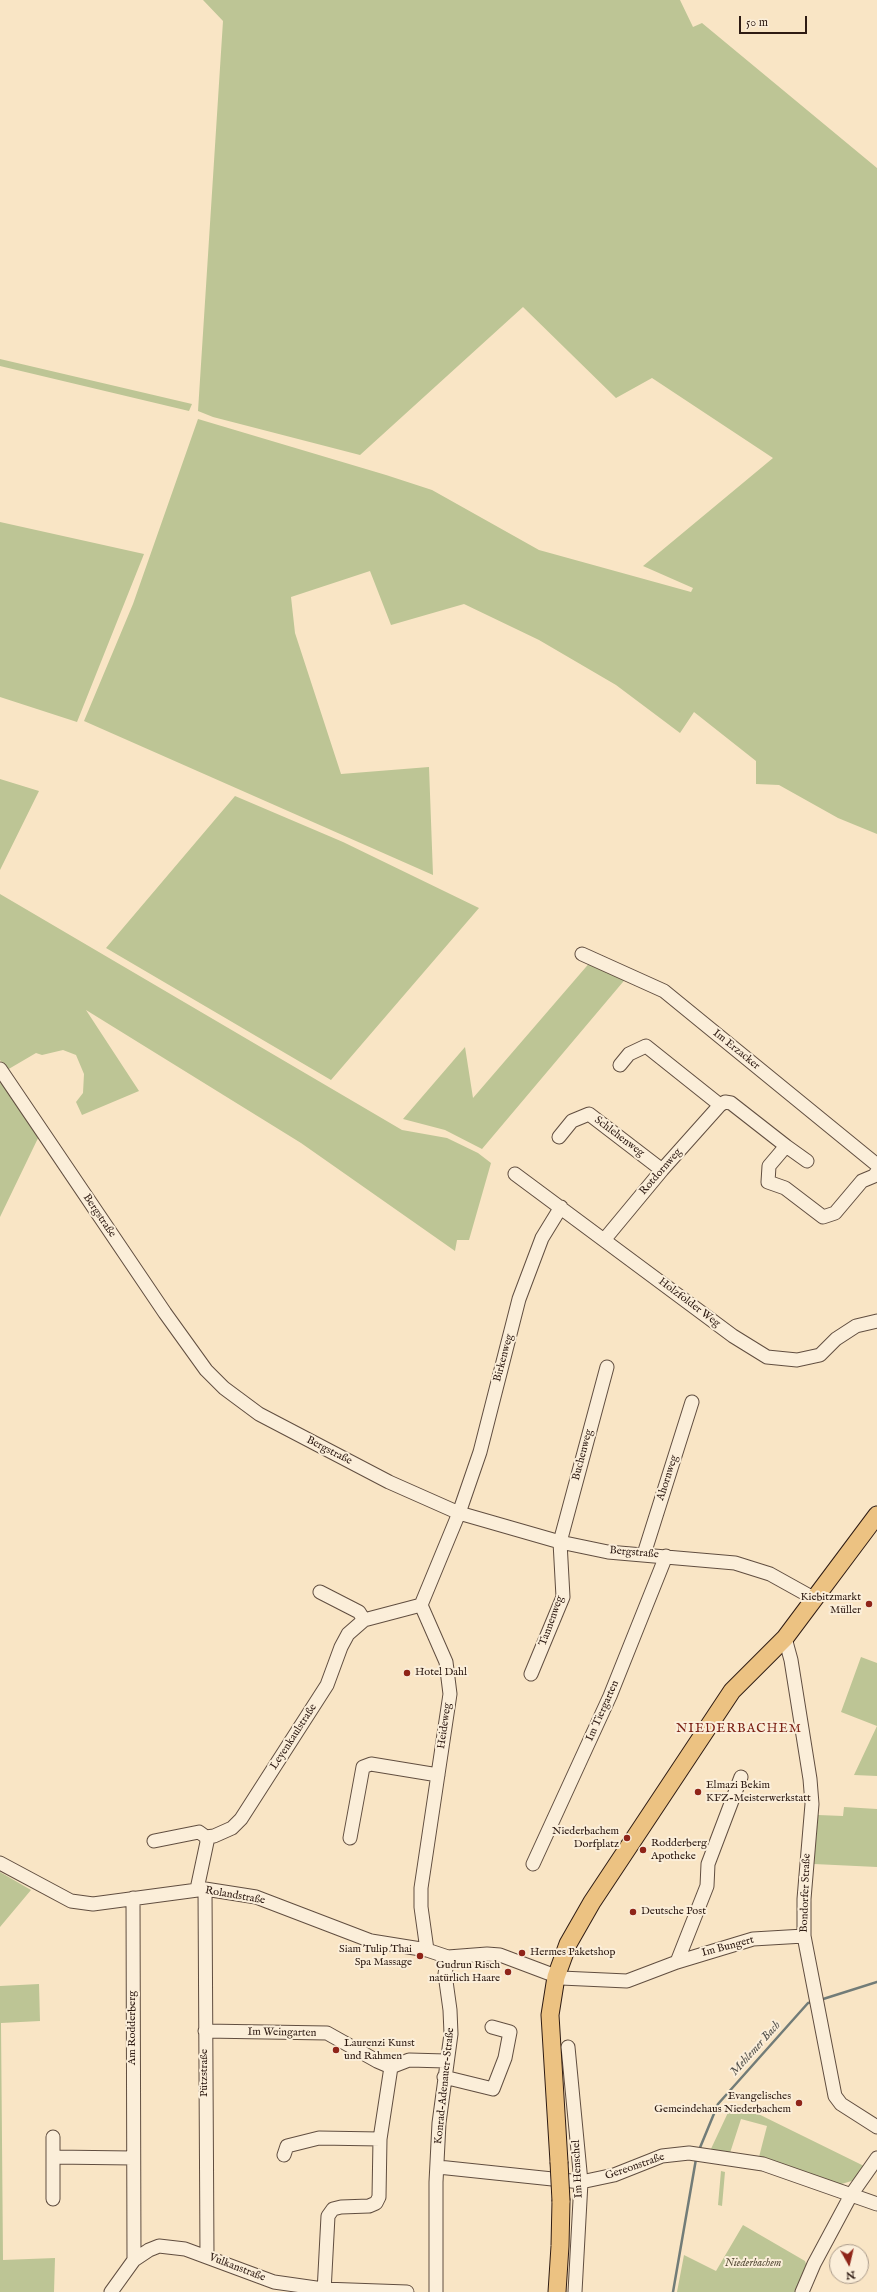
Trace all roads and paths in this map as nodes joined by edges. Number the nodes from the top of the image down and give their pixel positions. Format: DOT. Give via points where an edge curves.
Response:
graph roads {
  1 [pos="582,954"];
  2 [pos="620,1065"];
  3 [pos="0,1069"];
  4 [pos="720,1105"];
  5 [pos="559,1137"];
  6 [pos="786,1146"];
  7 [pos="807,1161"];
  8 [pos="877,1165"];
  9 [pos="662,1170"];
  10 [pos="877,1172"];
  11 [pos="514,1174"];
  12 [pos="561,1207"];
  13 [pos="604,1240"];
  14 [pos="877,1320"];
  15 [pos="607,1368"];
  16 [pos="692,1402"];
  17 [pos="459,1513"];
  18 [pos="877,1515"];
  19 [pos="560,1542"];
  20 [pos="644,1554"];
  21 [pos="666,1556"];
  22 [pos="320,1592"];
  23 [pos="815,1599"];
  24 [pos="421,1605"];
  25 [pos="364,1620"];
  26 [pos="785,1638"];
  27 [pos="531,1674"];
  28 [pos="438,1775"];
  29 [pos="741,1777"];
  30 [pos="206,1836"];
  31 [pos="350,1838"];
  32 [pos="154,1841"];
  33 [pos="0,1863"];
  34 [pos="533,1864"];
  35 [pos="201,1889"];
  36 [pos="133,1898"];
  37 [pos="804,1936"];
  38 [pos="427,1950"];
  39 [pos="448,1957"];
  40 [pos="677,1962"];
  41 [pos="556,1977"];
  42 [pos="492,2027"];
  43 [pos="205,2031"];
  44 [pos="568,2047"];
  45 [pos="446,2061"];
  46 [pos="392,2067"];
  47 [pos="444,2077"];
  48 [pos="877,2127"];
  49 [pos="53,2137"];
  50 [pos="380,2139"];
  51 [pos="284,2155"];
  52 [pos="53,2157"];
  53 [pos="133,2158"];
  54 [pos="877,2158"];
  55 [pos="438,2167"];
  56 [pos="581,2182"];
  57 [pos="851,2195"];
  58 [pos="53,2199"];
  59 [pos="877,2204"];
  60 [pos="207,2256"];
  61 [pos="134,2260"];
  62 [pos="324,2290"];
  63 [pos="111,2292"];
  64 [pos="407,2292"];
  65 [pos="436,2292"];
  66 [pos="556,2292"];
  67 [pos="575,2292"];
  68 [pos="802,2292"];
  1 -- 8 [label="street, Im Erzacker" via="664,991"];
  2 -- 4 [label="street" via="629,1054 646,1046"];
  3 -- 17 [label="street, Bergstraße" via="165,1312 206,1370 224,1388 259,1414 296,1434 389,1482"];
  4 -- 6 [label="street" via="725,1102 731,1103"];
  4 -- 9 [label="street, Rotdornweg"];
  5 -- 9 [label="street, Schlehenweg" via="572,1121 589,1114"];
  6 -- 7 [label="street"];
  6 -- 10 [label="street" via="769,1166 768,1182 785,1188 823,1217 835,1213 862,1181"];
  9 -- 13 [label="street, Rotdornweg"];
  11 -- 12 [label="street, Holzfolder Weg"];
  12 -- 13 [label="street, Holzfolder Weg"];
  12 -- 17 [label="street, Birkenweg" via="542,1238 519,1299 480,1452"];
  13 -- 14 [label="street, Holzfolder Weg" via="733,1336 767,1358 797,1360 820,1355 836,1338 856,1326"];
  15 -- 19 [label="street, Buchenweg"];
  16 -- 20 [label="street, Ahornweg"];
  17 -- 19 [label="street, Bergstraße"];
  17 -- 24 [label="street"];
  18 -- 23 [label="main road"];
  19 -- 20 [label="street, Bergstraße" via="608,1552"];
  19 -- 27 [label="street, Tannenweg" via="563,1597"];
  20 -- 21 [label="street, Bergstraße"];
  21 -- 23 [label="street, Bergstraße" via="735,1563 770,1574"];
  21 -- 34 [label="street, Im Tiergarten" via="610,1696"];
  22 -- 25 [label="street" via="359,1612"];
  23 -- 26 [label="main road"];
  24 -- 25 [label="street, Leyenkaulstraße"];
  24 -- 28 [label="street, Heideweg" via="446,1662 450,1694"];
  25 -- 30 [label="street, Leyenkaulstraße" via="355,1626 344,1640 327,1685 241,1819 222,1833"];
  26 -- 37 [label="street, Bondorfer Straße" via="794,1675 812,1804 804,1899"];
  26 -- 41 [label="main road" via="732,1691 592,1902 568,1944"];
  28 -- 31 [label="street" via="371,1764 363,1767"];
  28 -- 38 [label="street, Heideweg" via="421,1888"];
  29 -- 40 [label="street, Im Bungert" via="708,1864 707,1886"];
  30 -- 32 [label="street, Leyenkaulstraße" via="199,1832"];
  30 -- 35 [label="street"];
  33 -- 36 [label="street, Rolandstraße" via="71,1901 93,1904"];
  35 -- 36 [label="street, Rolandstraße"];
  35 -- 38 [label="street, Rolandstraße" via="256,1898 371,1941"];
  35 -- 43 [label="street, Pützstraße"];
  36 -- 53 [label="street, Am Rodderberg"];
  37 -- 40 [label="street, Im Bungert" via="753,1939"];
  37 -- 48 [label="street, Bondorfer Straße" via="836,2096 841,2104"];
  38 -- 39 [label="street, Rolandstraße"];
  39 -- 41 [label="street" via="500,1955"];
  39 -- 45 [label="street, Konrad-Adenauer-Straße" via="445,1974 452,2022"];
  40 -- 41 [label="street, Im Bungert" via="627,1981 570,1980"];
  41 -- 66 [label="main road, bridge" via="550,2027 561,2201"];
  42 -- 47 [label="street" via="510,2032 493,2089"];
  43 -- 46 [label="street, Im Weingarten" via="327,2034"];
  43 -- 60 [label="street, Pützstraße"];
  44 -- 56 [label="street, Im Henschel"];
  45 -- 46 [label="street" via="409,2060"];
  45 -- 47 [label="street, Konrad-Adenauer-Straße"];
  46 -- 50 [label="street"];
  47 -- 55 [label="street, Konrad-Adenauer-Straße"];
  49 -- 52 [label="street"];
  50 -- 51 [label="street" via="319,2138 287,2146"];
  50 -- 62 [label="street" via="379,2197 376,2203 369,2206 333,2209 328,2216"];
  52 -- 53 [label="street"];
  52 -- 58 [label="street"];
  53 -- 61 [label="street, Am Rodderberg"];
  54 -- 57 [label="street"];
  55 -- 56 [label="street, Gereonstraße"];
  55 -- 65 [label="street, Konrad-Adenauer-Straße"];
  56 -- 57 [label="street, Gereonstraße" via="614,2176 662,2156 689,2153 763,2164"];
  56 -- 67 [label="street, Im Henschel"];
  57 -- 59 [label="street, Gereonstraße"];
  57 -- 68 [label="street"];
  60 -- 61 [label="street, Vulkanstraße" via="185,2249 159,2246"];
  60 -- 62 [label="street, Vulkanstraße" via="274,2282"];
  61 -- 63 [label="street, Vulkanstraße"];
  62 -- 64 [label="street, Vulkanstraße"];
}
